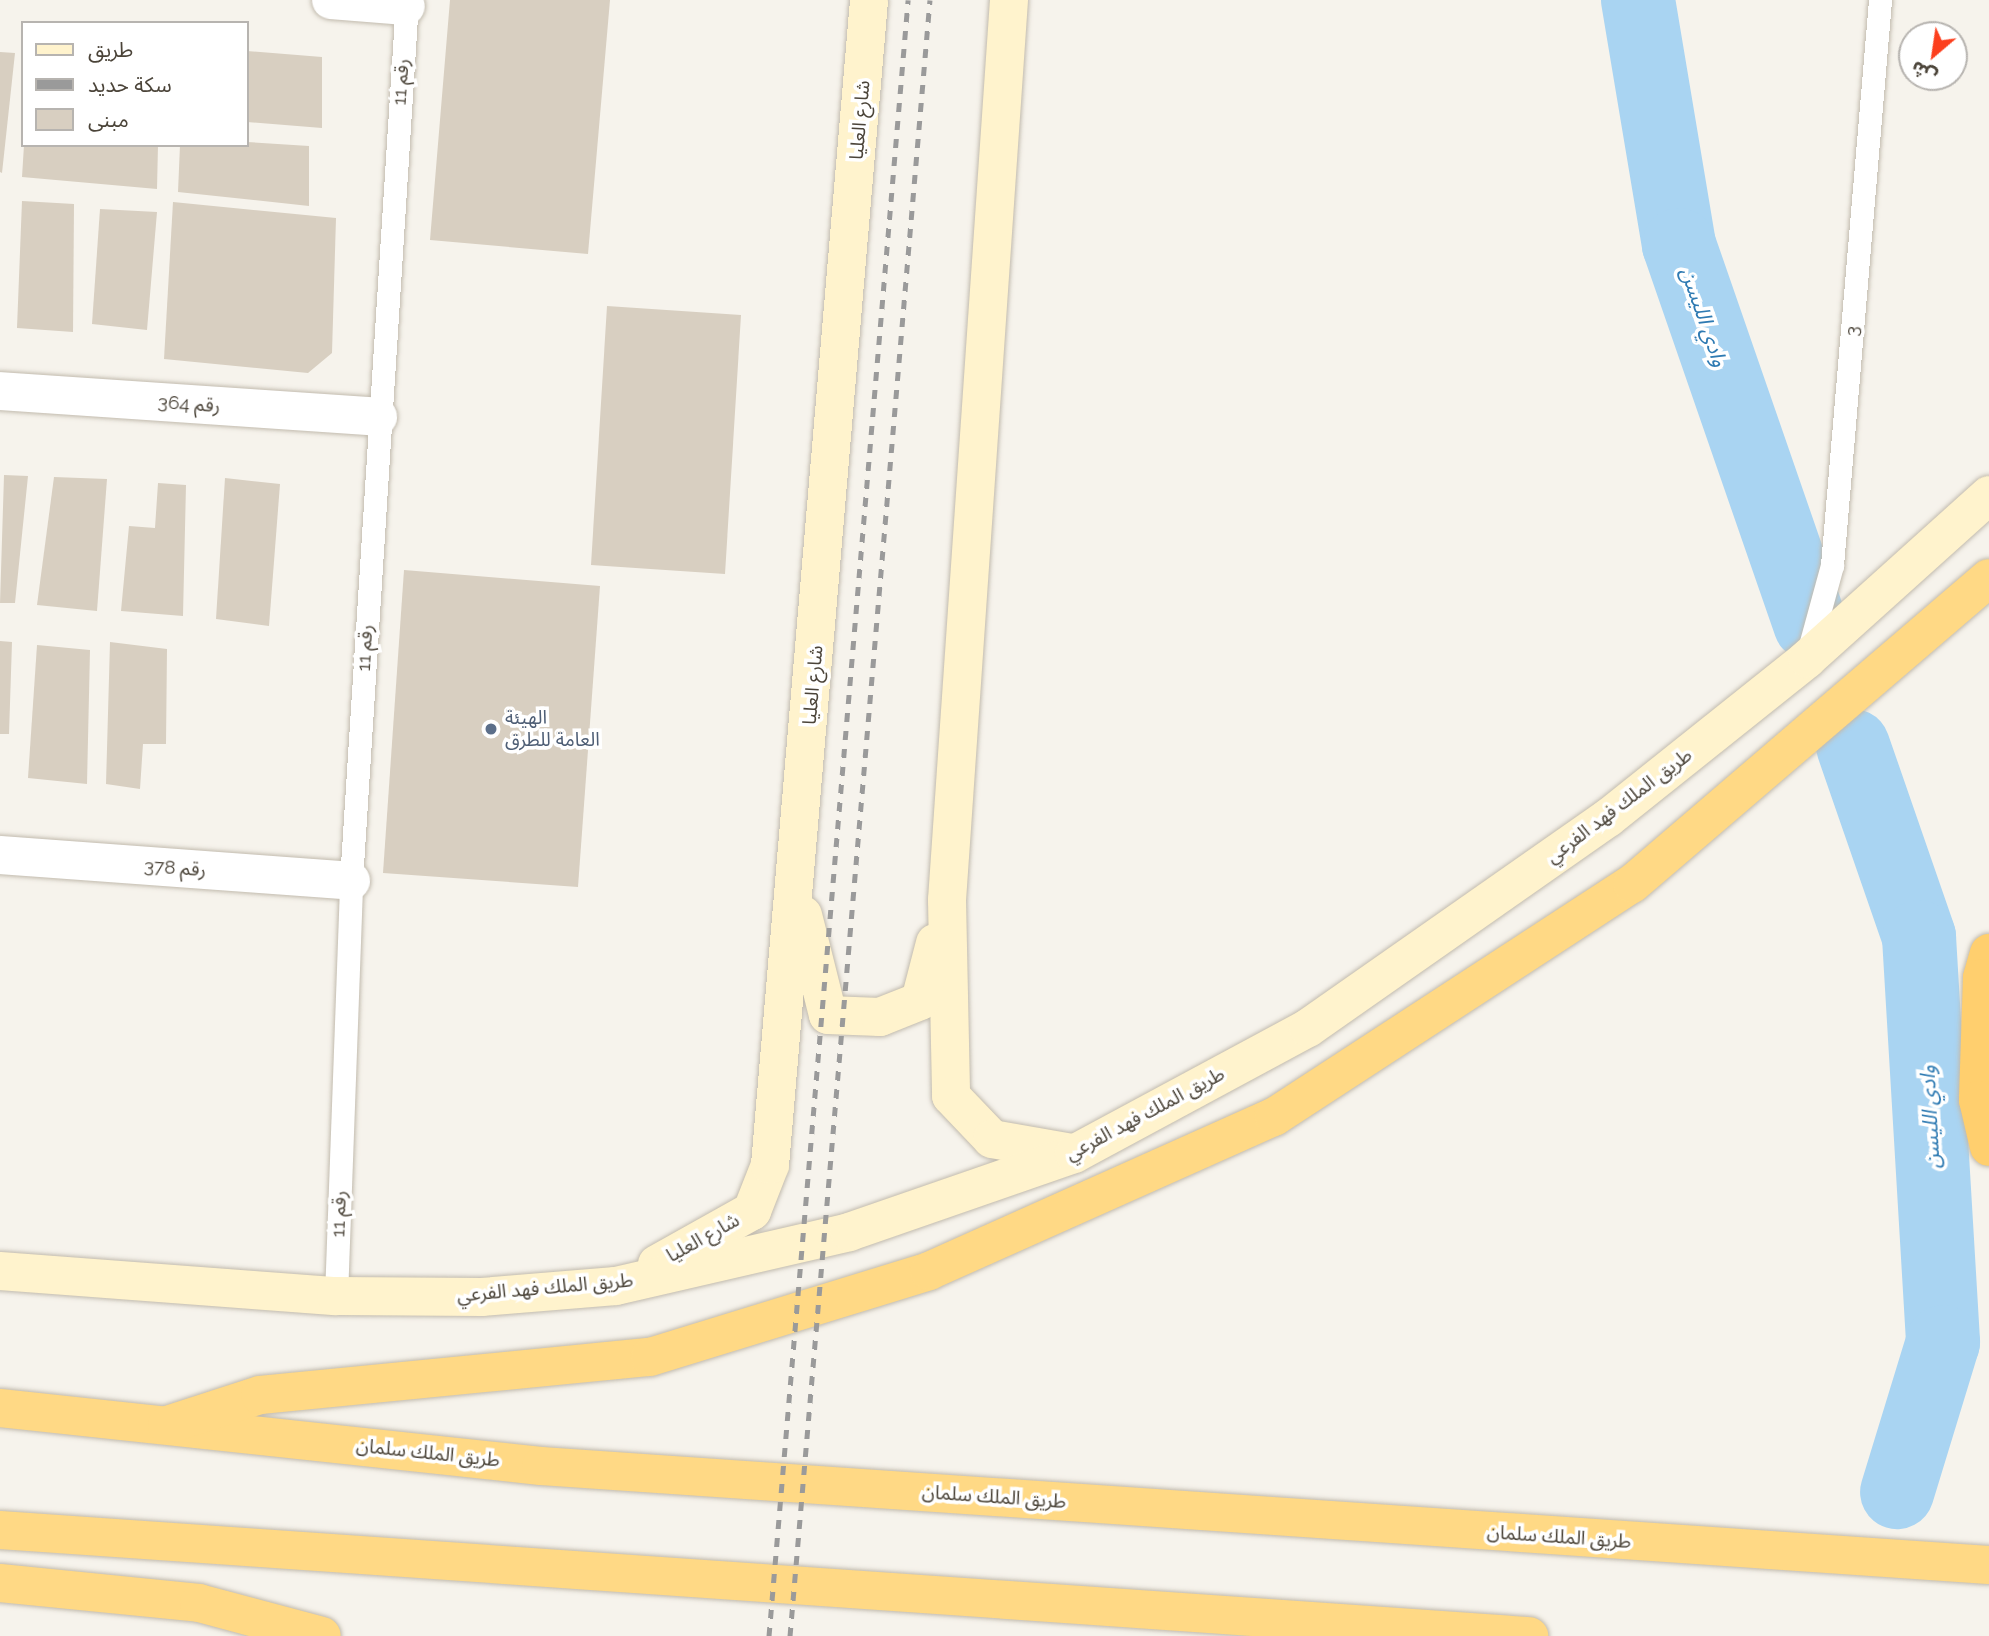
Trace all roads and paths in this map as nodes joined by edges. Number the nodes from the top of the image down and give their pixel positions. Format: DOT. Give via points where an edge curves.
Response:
graph roads {
  1 [pos="331,0"];
  2 [pos="869,0"];
  3 [pos="1009,0"];
  4 [pos="1880,0"];
  5 [pos="407,3"];
  6 [pos="0,391"];
  7 [pos="378,417"];
  8 [pos="1989,495"];
  9 [pos="1989,578"];
  10 [pos="1807,659"];
  11 [pos="0,855"];
  12 [pos="351,881"];
  13 [pos="796,889"];
  14 [pos="947,900"];
  15 [pos="1989,953"];
  16 [pos="1989,1147"];
  17 [pos="1074,1154"];
  18 [pos="0,1270"];
  19 [pos="616,1286"];
  20 [pos="336,1296"];
  21 [pos="0,1408"];
  22 [pos="167,1425"];
  23 [pos="0,1530"];
  24 [pos="1989,1565"];
  25 [pos="0,1583"];
  26 [pos="322,1636"];
  27 [pos="1529,1636"];
  1 -- 5 [label="street"];
  2 -- 13 [label="main road, شارع العليا"];
  3 -- 14 [label="main road"];
  4 -- 10 [label="lane, 3" via="1832,565"];
  5 -- 7 [label="lane, رقم 11"];
  6 -- 7 [label="street, رقم 364"];
  7 -- 12 [label="lane, رقم 11"];
  8 -- 10 [label="main road, طريق الملك فهد الفرعي"];
  9 -- 22 [label="highway" via="1632,884 1274,1117 929,1271 650,1357 260,1395"];
  10 -- 17 [label="main road, طريق الملك فهد الفرعي" via="1608,818 1308,1028"];
  11 -- 12 [label="street, رقم 378"];
  12 -- 20 [label="lane, رقم 11"];
  13 -- 14 [label="main road" via="828,1015 880,1017 920,1002"];
  13 -- 19 [label="main road, شارع العليا" via="770,1165 752,1211"];
  14 -- 17 [label="main road" via="951,1096 992,1139"];
  15 -- 16 [label="highway" via="1982,978 1978,1100"];
  17 -- 19 [label="main road, طريق الملك فهد الفرعي" via="849,1232"];
  18 -- 20 [label="main road, طريق الملك فهد الفرعي"];
  19 -- 20 [label="main road, طريق الملك فهد الفرعي" via="482,1297"];
  21 -- 22 [label="highway, طريق الملك سلمان"];
  22 -- 24 [label="highway, طريق الملك سلمان" via="541,1466"];
  23 -- 27 [label="highway"];
  25 -- 26 [label="highway" via="199,1603"];
}
